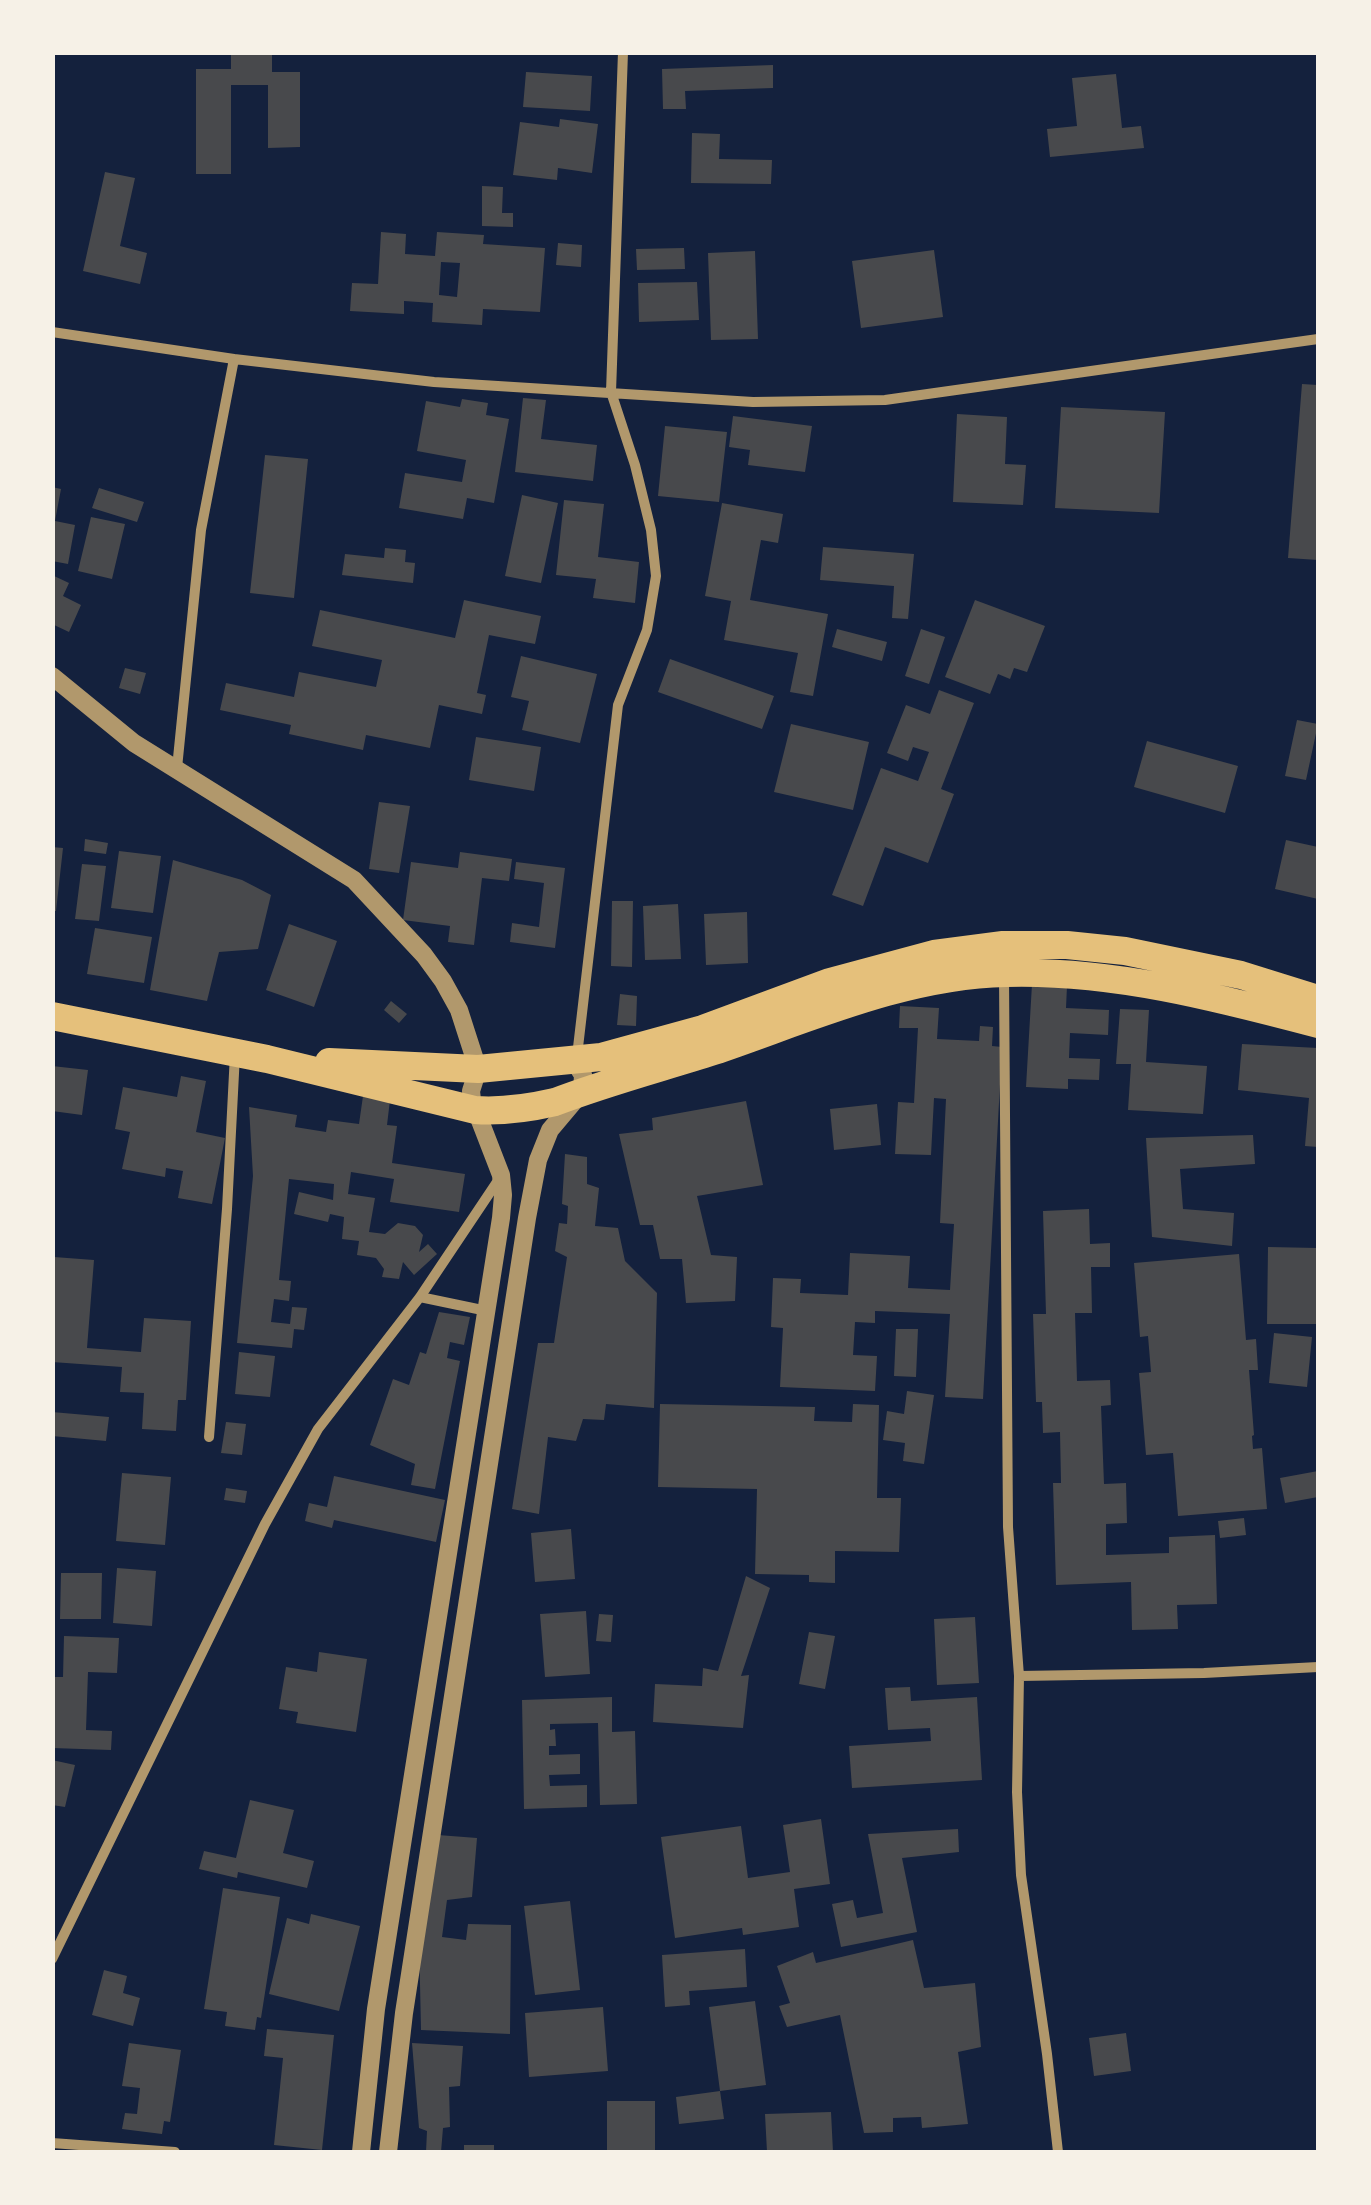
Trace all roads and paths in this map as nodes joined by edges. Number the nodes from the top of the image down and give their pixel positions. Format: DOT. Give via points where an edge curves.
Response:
graph roads {
  1 [pos="622,52"];
  2 [pos="52,332"];
  3 [pos="1318,338"];
  4 [pos="234,359"];
  5 [pos="611,392"];
  6 [pos="52,676"];
  7 [pos="177,768"];
  8 [pos="1003,959"];
  9 [pos="1318,999"];
  10 [pos="52,1016"];
  11 [pos="1318,1024"];
  12 [pos="235,1054"];
  13 [pos="574,1058"];
  14 [pos="267,1059"];
  15 [pos="478,1070"];
  16 [pos="582,1092"];
  17 [pos="475,1110"];
  18 [pos="501,1175"];
  19 [pos="420,1297"];
  20 [pos="487,1311"];
  21 [pos="210,1437"];
  22 [pos="1318,1666"];
  23 [pos="1019,1676"];
  24 [pos="52,1959"];
  25 [pos="52,2143"];
  26 [pos="175,2152"];
  27 [pos="361,2152"];
  28 [pos="388,2152"];
  29 [pos="1058,2152"];
  1 -- 5 [label="street"];
  2 -- 4 [label="street"];
  3 -- 5 [label="street" via="885,400 753,402"];
  4 -- 5 [label="street" via="434,382"];
  4 -- 7 [label="street" via="201,530"];
  5 -- 13 [label="street" via="651,530 656,576 648,630 618,705"];
  6 -- 7 [label="street" via="134,743"];
  7 -- 15 [label="street" via="354,880 443,981"];
  8 -- 9 [label="highway" via="1067,945 1125,950"];
  8 -- 11 [label="highway"];
  8 -- 13 [label="highway" via="934,954 830,982 703,1029"];
  8 -- 16 [label="highway"];
  8 -- 23 [label="street" via="1008,1526"];
  10 -- 12 [label="highway"];
  12 -- 14 [label="highway"];
  12 -- 21 [label="street"];
  13 -- 15 [label="highway"];
  13 -- 16 [label="street"];
  14 -- 15 [label="highway"];
  14 -- 17 [label="highway"];
  15 -- 17 [label="street" via="471,1091"];
  16 -- 17 [label="highway" via="526,1109"];
  16 -- 28 [label="street" via="550,1130 527,1218"];
  17 -- 18 [label="street"];
  18 -- 19 [label="street"];
  18 -- 20 [label="street"];
  19 -- 20 [label="street"];
  19 -- 24 [label="street" via="300,1460"];
  20 -- 27 [label="street" via="376,2008"];
  22 -- 23 [label="street"];
  23 -- 29 [label="street" via="1021,1874"];
  25 -- 26 [label="street"];
}
